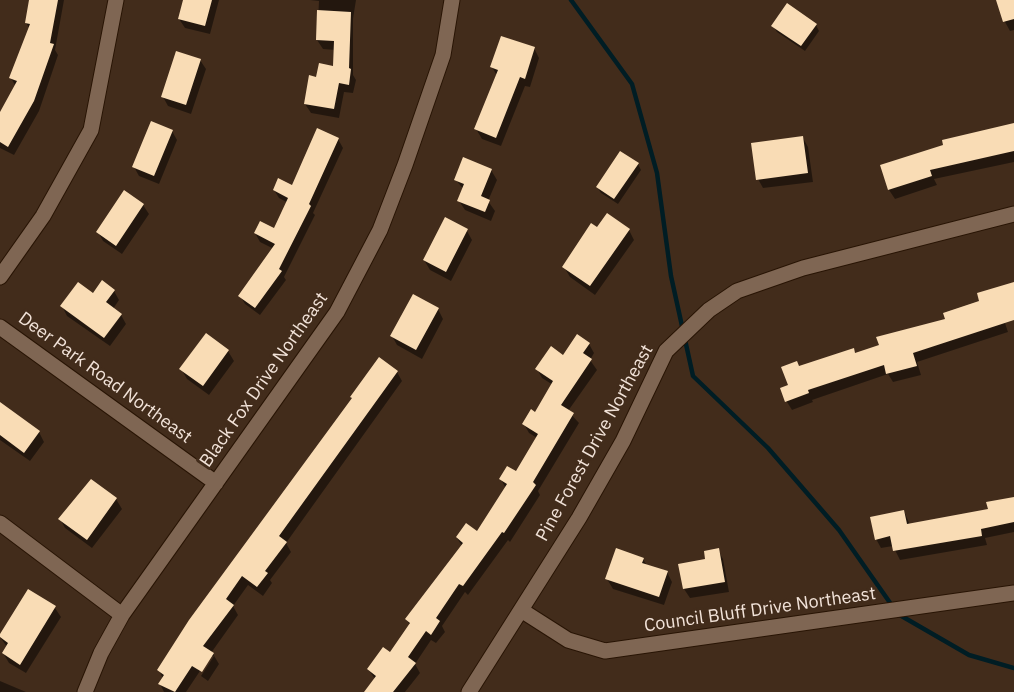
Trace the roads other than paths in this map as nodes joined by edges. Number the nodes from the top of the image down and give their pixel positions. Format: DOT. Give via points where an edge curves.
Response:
graph roads {
  1 [pos="116,0"];
  2 [pos="452,0"];
  3 [pos="1014,214"];
  4 [pos="0,277"];
  5 [pos="0,327"];
  6 [pos="216,483"];
  7 [pos="0,523"];
  8 [pos="1014,593"];
  9 [pos="521,610"];
  10 [pos="122,615"];
  11 [pos="85,692"];
  12 [pos="469,692"];
  1 -- 4 [label="street" via="91,130 43,216"];
  2 -- 6 [label="street, Black Fox Drive Northeast" via="443,55 380,230 337,312"];
  3 -- 9 [label="street, Pine Forest Drive Northeast" via="803,268 737,291 709,310 666,351 618,451"];
  5 -- 6 [label="street, Deer Park Road Northeast"];
  6 -- 10 [label="street, Black Fox Drive Northeast"];
  7 -- 10 [label="street"];
  8 -- 9 [label="street, Council Bluff Drive Northeast" via="605,651 568,640"];
  9 -- 12 [label="street, Pine Forest Drive Northeast"];
  10 -- 11 [label="street, Black Fox Drive Northeast"];
}
